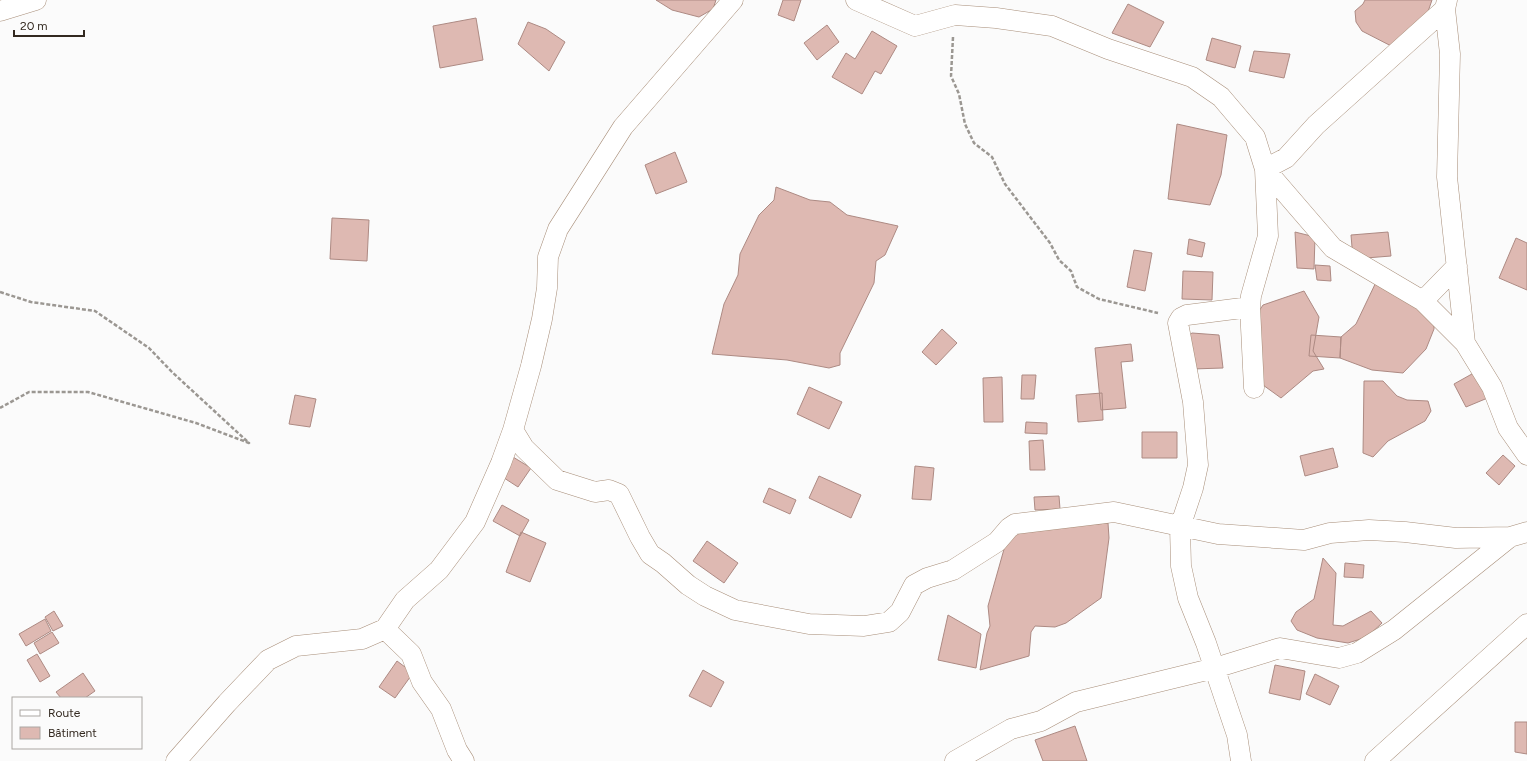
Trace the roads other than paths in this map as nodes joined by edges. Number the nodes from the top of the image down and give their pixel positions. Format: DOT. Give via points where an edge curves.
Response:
graph roads {
  1 [pos="36,0"];
  2 [pos="733,0"];
  3 [pos="856,0"];
  4 [pos="1446,4"];
  5 [pos="959,7"];
  6 [pos="0,11"];
  7 [pos="1265,169"];
  8 [pos="1457,266"];
  9 [pos="1423,301"];
  10 [pos="1250,307"];
  11 [pos="1465,343"];
  12 [pos="1254,388"];
  13 [pos="513,430"];
  14 [pos="1527,455"];
  15 [pos="1180,527"];
  16 [pos="1518,535"];
  17 [pos="1527,624"];
  18 [pos="385,629"];
  19 [pos="1215,668"];
  20 [pos="176,761"];
  21 [pos="464,761"];
  22 [pos="955,761"];
  23 [pos="1241,761"];
  24 [pos="1375,761"];
  1 -- 6 [label="street"];
  2 -- 13 [label="street" via="623,127 558,229 548,257 542,319"];
  3 -- 5 [label="street" via="915,26"];
  4 -- 7 [label="street" via="1316,125 1286,158"];
  4 -- 8 [label="street" via="1450,54 1447,176"];
  5 -- 7 [label="street" via="996,18 1052,26 1108,49 1192,77 1221,97 1255,137"];
  7 -- 9 [label="street" via="1333,248"];
  7 -- 10 [label="street" via="1268,236"];
  8 -- 9 [label="street"];
  8 -- 11 [label="street"];
  9 -- 11 [label="street"];
  10 -- 12 [label="street"];
  10 -- 15 [label="street" via="1195,314 1181,318 1178,323 1193,402 1198,465"];
  11 -- 14 [label="street" via="1492,387 1508,428"];
  13 -- 15 [label="street" via="524,448 557,480 595,492 609,490 619,494 650,554 688,585 735,610 809,624 864,626 889,622 900,612 914,585 953,570 997,542 1015,524 1114,512"];
  13 -- 18 [label="street" via="474,522 440,570 405,600"];
  15 -- 16 [label="street" via="1218,534 1304,540 1330,533 1369,530 1456,538"];
  15 -- 19 [label="street" via="1181,566 1188,598"];
  16 -- 19 [label="street" via="1394,630 1357,653 1339,658 1280,648"];
  17 -- 24 [label="street"];
  18 -- 20 [label="street" via="362,639 296,646 268,660"];
  18 -- 21 [label="street" via="411,654 422,682 441,709"];
  19 -- 22 [label="street" via="1076,702 1042,721 1012,729"];
  19 -- 23 [label="street" via="1237,735"];
}
